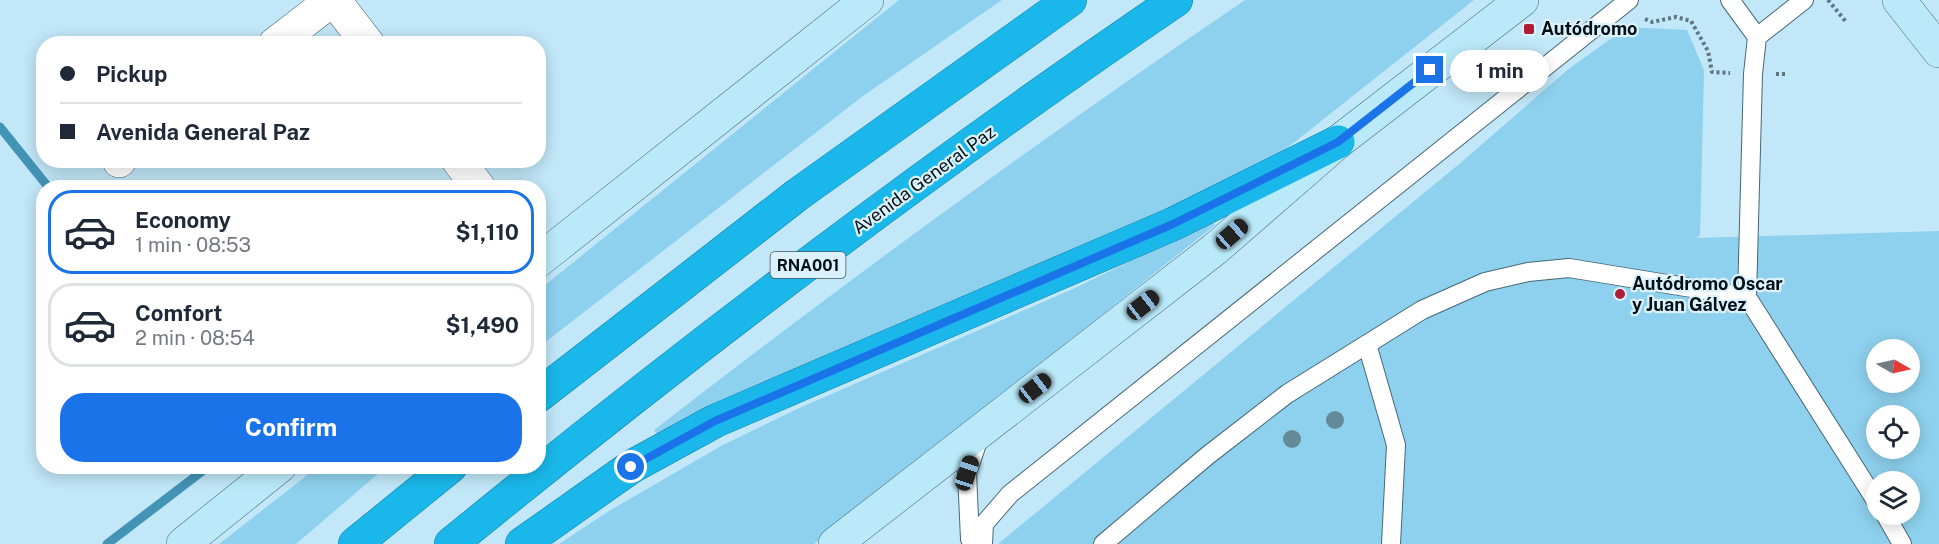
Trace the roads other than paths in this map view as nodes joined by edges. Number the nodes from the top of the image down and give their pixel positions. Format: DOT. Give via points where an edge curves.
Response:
graph roads {
  1 [pos="333,0"];
  2 [pos="867,0"];
  3 [pos="1070,0"];
  4 [pos="1176,0"];
  5 [pos="1522,0"];
  6 [pos="1730,0"];
  7 [pos="1804,0"];
  8 [pos="1899,0"];
  9 [pos="1624,4"];
  10 [pos="285,36"];
  11 [pos="362,36"];
  12 [pos="1757,37"];
  13 [pos="1939,51"];
  14 [pos="1338,142"];
  15 [pos="546,255"];
  16 [pos="1747,297"];
  17 [pos="1367,344"];
  18 [pos="546,390"];
  19 [pos="982,430"];
  20 [pos="546,468"];
  21 [pos="270,474"];
  22 [pos="441,474"];
  23 [pos="539,474"];
  24 [pos="1866,485"];
  25 [pos="1891,525"];
  26 [pos="973,542"];
  27 [pos="183,544"];
  28 [pos="355,544"];
  29 [pos="451,544"];
  30 [pos="522,544"];
  31 [pos="836,544"];
  32 [pos="1103,544"];
  33 [pos="1391,544"];
  34 [pos="1902,544"];
  1 -- 10 [label="street"];
  1 -- 11 [label="street"];
  2 -- 15 [label="street"];
  3 -- 18 [label="highway" via="797,195"];
  4 -- 20 [label="highway, Avenida General Paz / RNA001" via="732,320"];
  5 -- 14 [label="street"];
  6 -- 12 [label="lane"];
  7 -- 12 [label="lane"];
  8 -- 13 [label="street"];
  9 -- 26 [label="lane" via="1010,495"];
  12 -- 16 [label="lane"];
  14 -- 19 [label="street" via="1215,249"];
  14 -- 30 [label="highway" via="1173,224 715,421 631,467"];
  16 -- 17 [label="lane" via="1569,268 1528,272 1485,282 1453,296"];
  16 -- 24 [label="lane"];
  17 -- 32 [label="lane" via="1287,394"];
  17 -- 33 [label="lane" via="1396,445"];
  19 -- 26 [label="lane" via="967,473"];
  19 -- 31 [label="street"];
  21 -- 27 [label="street"];
  22 -- 28 [label="highway"];
  23 -- 29 [label="highway, Avenida General Paz / RNA001"];
  25 -- 34 [label="lane"];
}
